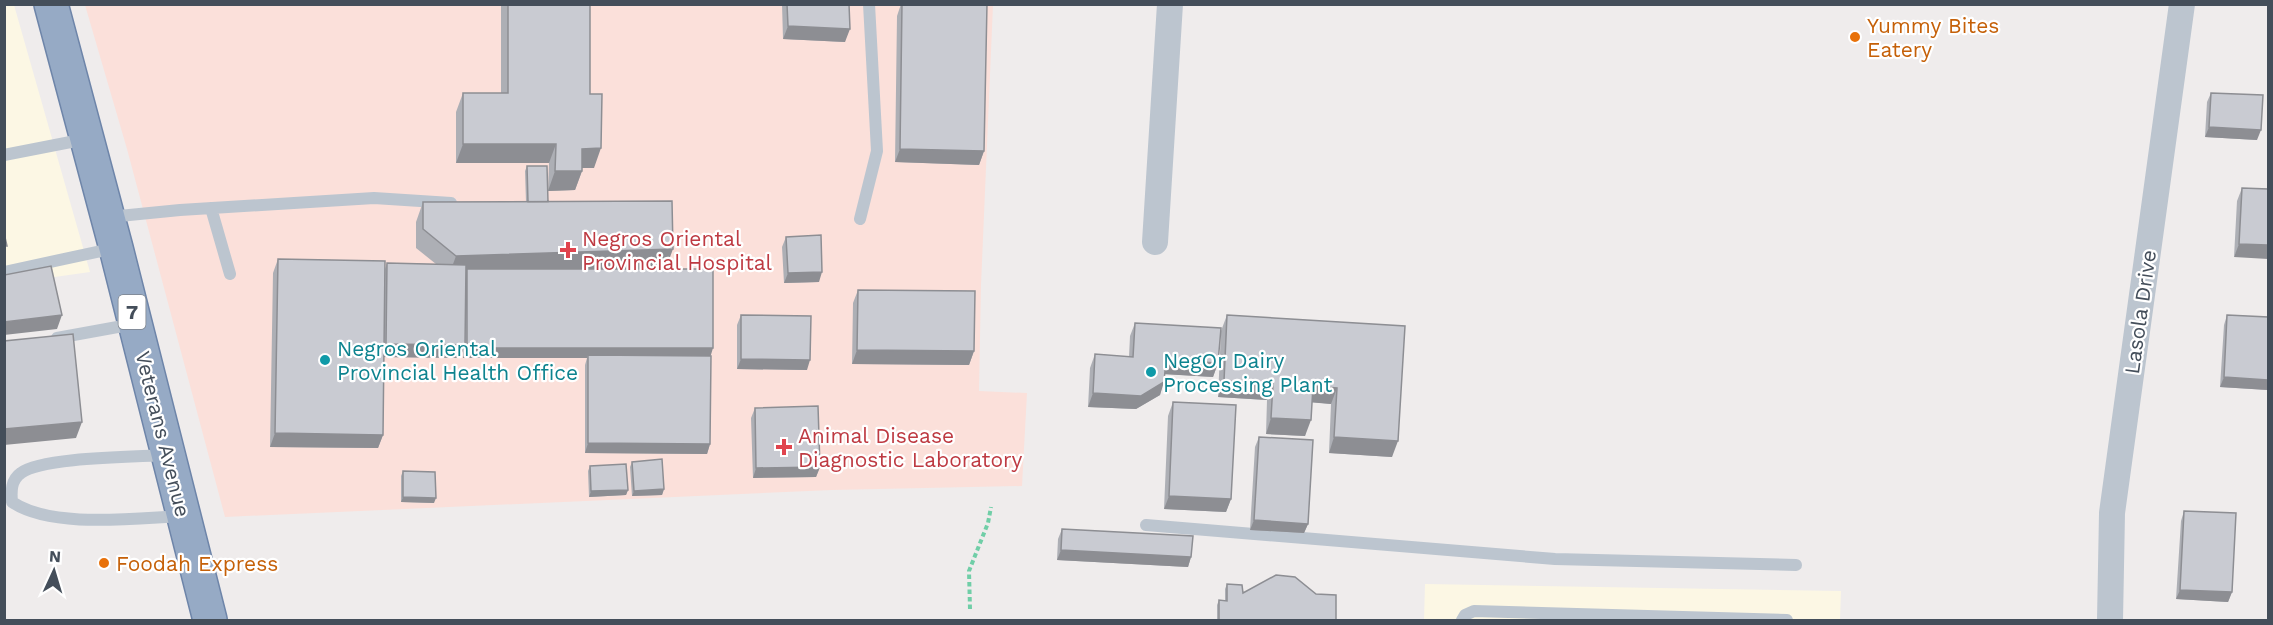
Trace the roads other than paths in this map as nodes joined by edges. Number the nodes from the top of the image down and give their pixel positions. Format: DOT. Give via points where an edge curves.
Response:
graph roads {
  1 [pos="51,4"];
  2 [pos="869,4"];
  3 [pos="1170,4"];
  4 [pos="2182,4"];
  5 [pos="87,139"];
  6 [pos="4,155"];
  7 [pos="468,204"];
  8 [pos="211,208"];
  9 [pos="860,219"];
  10 [pos="112,233"];
  11 [pos="1155,242"];
  12 [pos="4,272"];
  13 [pos="231,274"];
  14 [pos="135,324"];
  15 [pos="43,341"];
  16 [pos="168,455"];
  17 [pos="184,516"];
  18 [pos="1146,525"];
  19 [pos="1797,565"];
  20 [pos="210,621"];
  21 [pos="1462,621"];
  22 [pos="1787,621"];
  23 [pos="2110,621"];
  1 -- 5 [label="highway, Veterans Avenue / 7"];
  2 -- 9 [label="lane" via="877,151"];
  3 -- 11 [label="street"];
  4 -- 23 [label="street, Lasola Drive" via="2112,513"];
  5 -- 6 [label="lane"];
  5 -- 10 [label="highway, Veterans Avenue / 7"];
  7 -- 8 [label="lane" via="374,198"];
  8 -- 10 [label="lane"];
  8 -- 13 [label="lane"];
  10 -- 12 [label="lane"];
  10 -- 14 [label="highway, Veterans Avenue / 7"];
  14 -- 15 [label="lane"];
  14 -- 16 [label="highway, Veterans Avenue / 7"];
  16 -- 17 [label="highway, Veterans Avenue / 7"];
  16 -- 17 [label="lane" via="33,466 19,474 11,487 12,502 24,510 72,520"];
  17 -- 20 [label="highway, Veterans Avenue / 7"];
  18 -- 19 [label="lane" via="1555,559"];
  21 -- 22 [label="lane" via="1474,611"];
}
